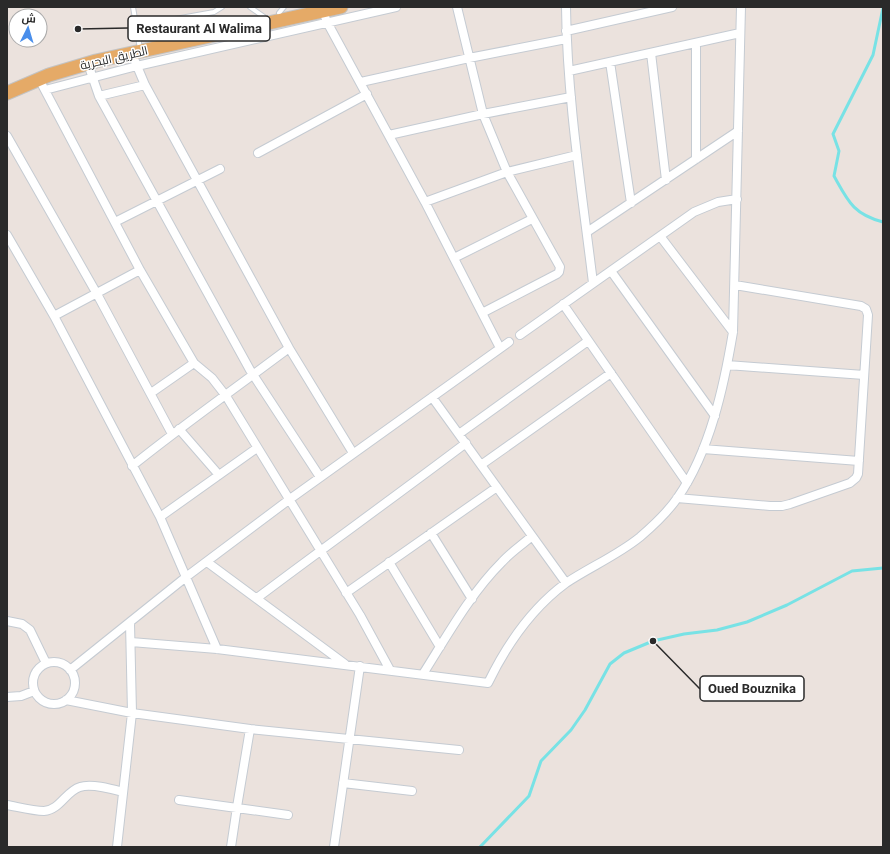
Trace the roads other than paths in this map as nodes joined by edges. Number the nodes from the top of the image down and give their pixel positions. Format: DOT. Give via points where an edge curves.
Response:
graph roads {
  1 [pos="133,7"];
  2 [pos="222,7"];
  3 [pos="250,7"];
  4 [pos="303,7"];
  5 [pos="341,7"];
  6 [pos="396,7"];
  7 [pos="457,7"];
  8 [pos="566,7"];
  9 [pos="672,7"];
  10 [pos="741,7"];
  11 [pos="282,10"];
  12 [pos="264,17"];
  13 [pos="325,17"];
  14 [pos="136,26"];
  15 [pos="740,33"];
  16 [pos="566,35"];
  17 [pos="696,43"];
  18 [pos="651,53"];
  19 [pos="137,54"];
  20 [pos="469,58"];
  21 [pos="610,62"];
  22 [pos="88,64"];
  23 [pos="569,71"];
  24 [pos="93,78"];
  25 [pos="361,82"];
  26 [pos="7,84"];
  27 [pos="42,84"];
  28 [pos="145,84"];
  29 [pos="7,93"];
  30 [pos="367,94"];
  31 [pos="99,96"];
  32 [pos="571,97"];
  33 [pos="483,114"];
  34 [pos="738,131"];
  35 [pos="389,135"];
  36 [pos="7,136"];
  37 [pos="258,153"];
  38 [pos="577,156"];
  39 [pos="696,159"];
  40 [pos="220,168"];
  41 [pos="507,172"];
  42 [pos="666,180"];
  43 [pos="197,181"];
  44 [pos="737,199"];
  45 [pos="157,201"];
  46 [pos="425,202"];
  47 [pos="631,203"];
  48 [pos="532,219"];
  49 [pos="115,222"];
  50 [pos="587,232"];
  51 [pos="7,235"];
  52 [pos="660,236"];
  53 [pos="454,258"];
  54 [pos="140,270"];
  55 [pos="611,271"];
  56 [pos="592,283"];
  57 [pos="735,285"];
  58 [pos="97,294"];
  59 [pos="563,304"];
  60 [pos="482,313"];
  61 [pos="54,316"];
  62 [pos="733,332"];
  63 [pos="520,335"];
  64 [pos="588,341"];
  65 [pos="509,342"];
  66 [pos="289,348"];
  67 [pos="500,348"];
  68 [pos="194,363"];
  69 [pos="727,365"];
  70 [pos="611,373"];
  71 [pos="253,375"];
  72 [pos="864,375"];
  73 [pos="151,393"];
  74 [pos="226,396"];
  75 [pos="432,397"];
  76 [pos="715,416"];
  77 [pos="176,431"];
  78 [pos="459,434"];
  79 [pos="466,444"];
  80 [pos="257,448"];
  81 [pos="703,449"];
  82 [pos="353,453"];
  83 [pos="859,461"];
  84 [pos="481,464"];
  85 [pos="132,466"];
  86 [pos="219,475"];
  87 [pos="320,477"];
  88 [pos="687,484"];
  89 [pos="497,487"];
  90 [pos="677,498"];
  91 [pos="290,499"];
  92 [pos="160,517"];
  93 [pos="431,533"];
  94 [pos="532,536"];
  95 [pos="320,550"];
  96 [pos="207,562"];
  97 [pos="389,562"];
  98 [pos="186,577"];
  99 [pos="566,583"];
  100 [pos="346,593"];
  101 [pos="257,598"];
  102 [pos="472,599"];
  103 [pos="7,621"];
  104 [pos="130,623"];
  105 [pos="131,642"];
  106 [pos="440,647"];
  107 [pos="217,649"];
  108 [pos="46,663"];
  109 [pos="345,664"];
  110 [pos="360,666"];
  111 [pos="70,670"];
  112 [pos="390,670"];
  113 [pos="423,674"];
  114 [pos="34,691"];
  115 [pos="7,697"];
  116 [pos="66,700"];
  117 [pos="132,713"];
  118 [pos="250,729"];
  119 [pos="349,740"];
  120 [pos="458,750"];
  121 [pos="343,783"];
  122 [pos="123,792"];
  123 [pos="412,792"];
  124 [pos="179,800"];
  125 [pos="7,805"];
  126 [pos="236,807"];
  127 [pos="288,815"];
  128 [pos="118,847"];
  129 [pos="231,847"];
  130 [pos="334,847"];
  1 -- 14 [label="lane"];
  2 -- 14 [label="lane" via="214,12"];
  3 -- 12 [label="lane"];
  4 -- 11 [label="main road, الطريق البحرية"];
  5 -- 13 [label="main road, الطريق البحرية"];
  6 -- 13 [label="street"];
  7 -- 20 [label="street"];
  8 -- 16 [label="street"];
  9 -- 16 [label="street"];
  10 -- 15 [label="street"];
  11 -- 12 [label="main road, الطريق البحرية"];
  12 -- 19 [label="main road, الطريق البحرية"];
  13 -- 19 [label="main road, الطريق البحرية"];
  13 -- 25 [label="street"];
  14 -- 19 [label="lane"];
  15 -- 17 [label="street"];
  15 -- 34 [label="street"];
  16 -- 20 [label="street"];
  16 -- 23 [label="street"];
  17 -- 18 [label="street"];
  17 -- 39 [label="street"];
  18 -- 21 [label="street"];
  18 -- 42 [label="street"];
  19 -- 22 [label="main road, الطريق البحرية"];
  19 -- 24 [label="street"];
  19 -- 26 [label="main road, الطريق البحرية" via="59,64"];
  19 -- 28 [label="street"];
  20 -- 25 [label="street"];
  20 -- 33 [label="street"];
  21 -- 23 [label="street"];
  21 -- 47 [label="street"];
  22 -- 24 [label="street"];
  22 -- 27 [label="main road, الطريق البحرية"];
  23 -- 32 [label="street"];
  24 -- 27 [label="street"];
  24 -- 31 [label="street"];
  25 -- 30 [label="street"];
  27 -- 29 [label="main road, الطريق البحرية"];
  27 -- 49 [label="street"];
  28 -- 31 [label="street"];
  28 -- 43 [label="street"];
  30 -- 35 [label="street"];
  30 -- 37 [label="street"];
  31 -- 45 [label="street"];
  32 -- 33 [label="street"];
  32 -- 38 [label="street"];
  33 -- 35 [label="street"];
  33 -- 41 [label="street"];
  34 -- 39 [label="street"];
  34 -- 44 [label="street"];
  35 -- 46 [label="street"];
  36 -- 58 [label="street"];
  38 -- 41 [label="street"];
  38 -- 50 [label="street"];
  39 -- 42 [label="street"];
  40 -- 43 [label="street"];
  41 -- 46 [label="street"];
  41 -- 48 [label="street"];
  42 -- 47 [label="street"];
  43 -- 45 [label="street"];
  43 -- 66 [label="street"];
  44 -- 52 [label="street" via="718,202 700,209"];
  44 -- 57 [label="street"];
  45 -- 49 [label="street"];
  45 -- 71 [label="street"];
  46 -- 53 [label="street"];
  47 -- 50 [label="street"];
  48 -- 53 [label="street"];
  48 -- 60 [label="street" via="559,264 559,272"];
  49 -- 54 [label="street"];
  50 -- 56 [label="street"];
  51 -- 61 [label="street"];
  52 -- 55 [label="street"];
  52 -- 62 [label="street"];
  53 -- 60 [label="street"];
  54 -- 58 [label="street"];
  54 -- 68 [label="street"];
  55 -- 56 [label="street"];
  55 -- 76 [label="street"];
  56 -- 59 [label="street"];
  57 -- 62 [label="street"];
  57 -- 72 [label="street" via="864,307 868,312"];
  58 -- 61 [label="street"];
  58 -- 73 [label="street"];
  59 -- 63 [label="street"];
  59 -- 64 [label="street"];
  60 -- 67 [label="street"];
  61 -- 85 [label="street"];
  62 -- 69 [label="street"];
  64 -- 70 [label="street"];
  64 -- 78 [label="street"];
  65 -- 67 [label="street"];
  66 -- 71 [label="street"];
  66 -- 82 [label="street"];
  67 -- 75 [label="street"];
  68 -- 73 [label="street"];
  68 -- 74 [label="street" via="212,378"];
  69 -- 72 [label="street"];
  69 -- 76 [label="street"];
  70 -- 84 [label="street"];
  70 -- 88 [label="street"];
  71 -- 74 [label="street"];
  71 -- 87 [label="street"];
  72 -- 83 [label="street"];
  73 -- 77 [label="street"];
  74 -- 77 [label="street"];
  74 -- 80 [label="street"];
  75 -- 78 [label="street"];
  75 -- 82 [label="street"];
  76 -- 81 [label="street"];
  77 -- 85 [label="street"];
  77 -- 86 [label="street"];
  78 -- 79 [label="street"];
  79 -- 84 [label="street"];
  79 -- 95 [label="street"];
  80 -- 86 [label="street"];
  80 -- 91 [label="street"];
  81 -- 83 [label="street"];
  81 -- 88 [label="street"];
  82 -- 87 [label="street"];
  83 -- 90 [label="street" via="858,474 854,481 782,506"];
  84 -- 89 [label="street"];
  85 -- 92 [label="street"];
  86 -- 92 [label="street"];
  87 -- 91 [label="street"];
  88 -- 90 [label="street"];
  89 -- 93 [label="street"];
  89 -- 94 [label="street"];
  90 -- 99 [label="street" via="639,538"];
  91 -- 95 [label="street"];
  91 -- 96 [label="street"];
  92 -- 98 [label="street"];
  93 -- 97 [label="street"];
  93 -- 102 [label="street"];
  94 -- 99 [label="street"];
  94 -- 102 [label="street" via="502,561"];
  95 -- 100 [label="street"];
  95 -- 101 [label="street"];
  96 -- 98 [label="street"];
  96 -- 101 [label="street"];
  97 -- 100 [label="street"];
  97 -- 106 [label="street"];
  98 -- 104 [label="street"];
  98 -- 107 [label="street"];
  99 -- 113 [label="street" via="531,616 496,666 488,682"];
  100 -- 112 [label="street"];
  101 -- 109 [label="street"];
  102 -- 106 [label="street"];
  103 -- 108 [label="street" via="22,624 30,630"];
  104 -- 105 [label="street"];
  104 -- 111 [label="street"];
  105 -- 107 [label="street"];
  105 -- 117 [label="street"];
  106 -- 113 [label="street"];
  107 -- 109 [label="street"];
  108 -- 111 [label="street" via="62,664"];
  108 -- 114 [label="street" via="34,674"];
  109 -- 110 [label="street"];
  110 -- 112 [label="street"];
  110 -- 119 [label="street"];
  111 -- 116 [label="street" via="75,680 73,691"];
  112 -- 113 [label="street"];
  114 -- 115 [label="street"];
  114 -- 116 [label="street" via="41,700 50,704"];
  116 -- 117 [label="street"];
  117 -- 118 [label="street"];
  117 -- 122 [label="street"];
  118 -- 119 [label="street"];
  118 -- 126 [label="street"];
  119 -- 120 [label="street"];
  119 -- 121 [label="street"];
  121 -- 123 [label="street"];
  121 -- 130 [label="street"];
  122 -- 125 [label="street" via="80,786 57,806 45,811"];
  122 -- 128 [label="street"];
  124 -- 126 [label="street"];
  126 -- 127 [label="street"];
  126 -- 129 [label="street"];
}
